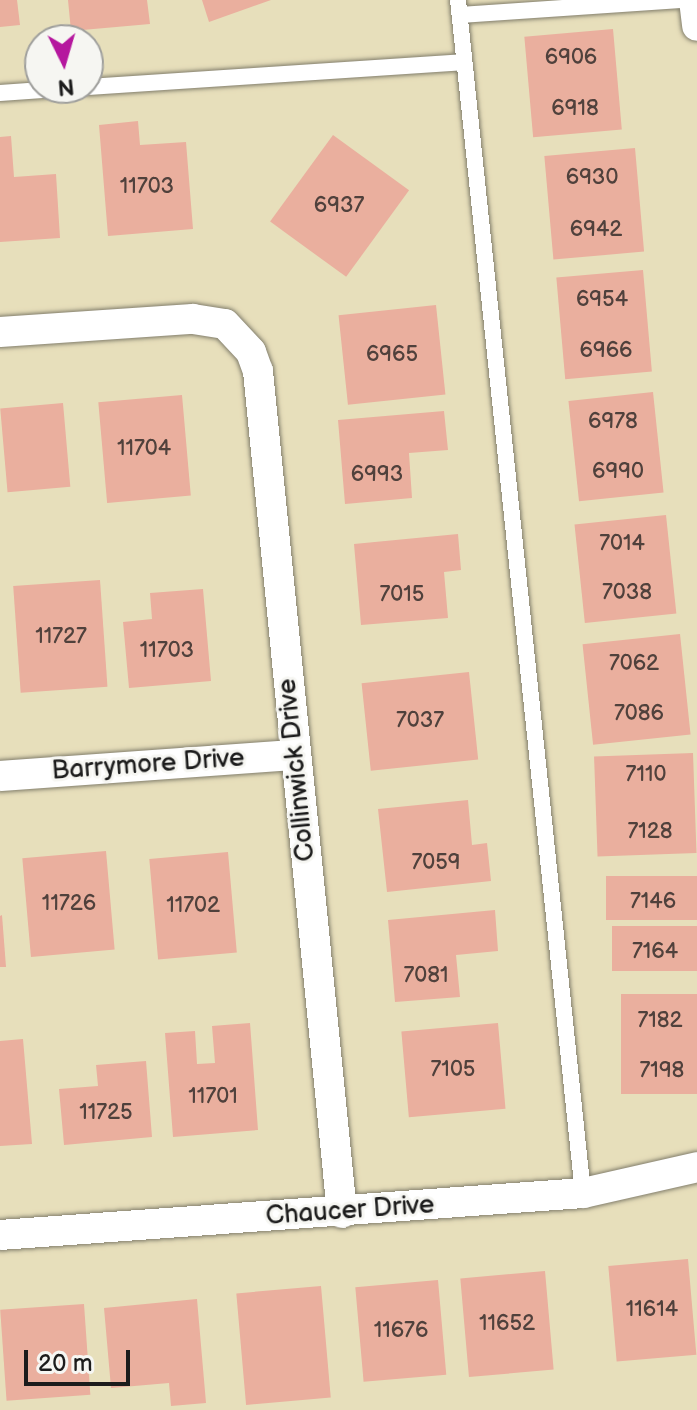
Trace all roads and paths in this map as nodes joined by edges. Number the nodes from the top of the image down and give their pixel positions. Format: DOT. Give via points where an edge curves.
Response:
graph roads {
  1 [pos="680,0"];
  2 [pos="694,0"];
  3 [pos="459,8"];
  4 [pos="697,26"];
  5 [pos="462,62"];
  6 [pos="104,86"];
  7 [pos="24,91"];
  8 [pos="0,93"];
  9 [pos="0,332"];
  10 [pos="295,755"];
  11 [pos="0,776"];
  12 [pos="697,1167"];
  13 [pos="583,1193"];
  14 [pos="342,1213"];
  15 [pos="0,1235"];
  1 -- 3 [label="lane"];
  2 -- 4 [label="street"];
  3 -- 5 [label="lane"];
  5 -- 6 [label="lane"];
  5 -- 13 [label="lane"];
  7 -- 8 [label="lane"];
  9 -- 10 [label="street, Collinwick Drive" via="193,319 225,324 237,332 258,371"];
  10 -- 11 [label="street, Barrymore Drive"];
  10 -- 14 [label="street, Collinwick Drive"];
  12 -- 13 [label="street, Chaucer Drive"];
  13 -- 14 [label="street, Chaucer Drive"];
  14 -- 15 [label="street, Chaucer Drive"];
}
